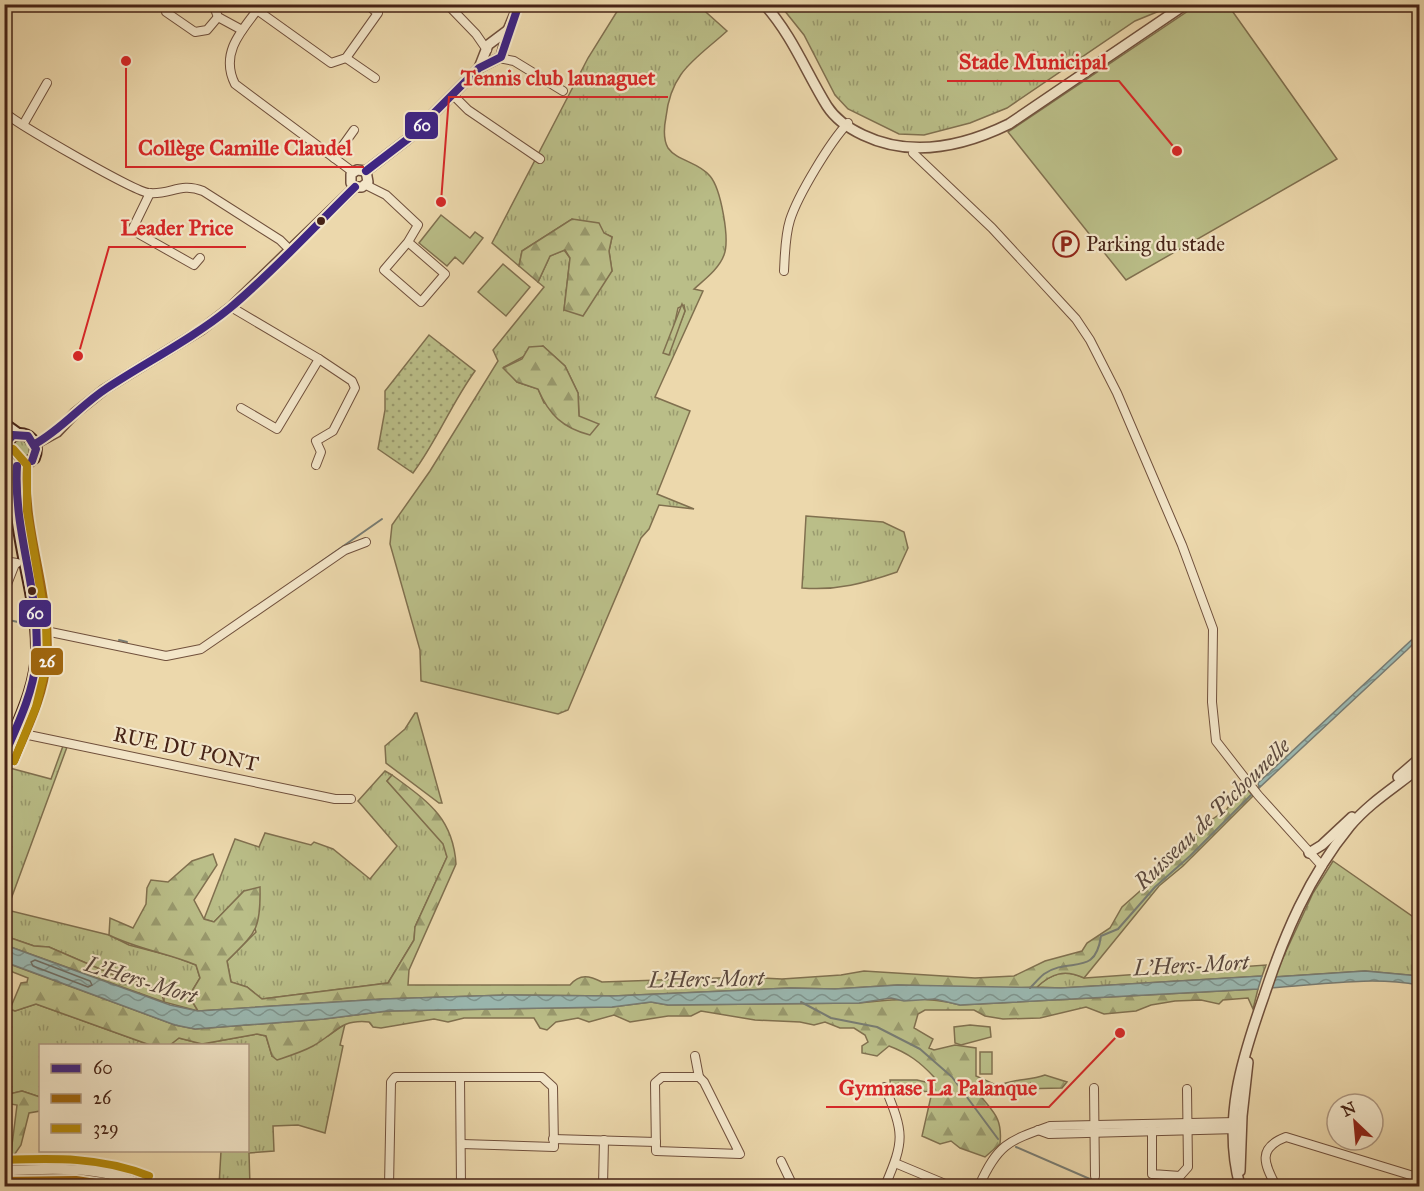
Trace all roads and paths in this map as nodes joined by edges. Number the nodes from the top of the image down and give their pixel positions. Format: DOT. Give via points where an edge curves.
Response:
graph roads {
  1 [pos="164,4"];
  2 [pos="213,4"];
  3 [pos="366,4"];
  4 [pos="447,4"];
  5 [pos="519,4"];
  6 [pos="764,4"];
  7 [pos="1186,4"];
  8 [pos="260,8"];
  9 [pos="218,17"];
  10 [pos="242,30"];
  11 [pos="508,30"];
  12 [pos="476,34"];
  13 [pos="494,42"];
  14 [pos="504,48"];
  15 [pos="487,51"];
  16 [pos="346,58"];
  17 [pos="497,58"];
  18 [pos="514,61"];
  19 [pos="479,68"];
  20 [pos="375,78"];
  21 [pos="47,83"];
  22 [pos="563,91"];
  23 [pos="452,94"];
  24 [pos="4,112"];
  25 [pos="23,125"];
  26 [pos="846,125"];
  27 [pos="354,130"];
  28 [pos="913,153"];
  29 [pos="334,158"];
  30 [pos="540,159"];
  31 [pos="366,171"];
  32 [pos="353,172"];
  33 [pos="366,185"];
  34 [pos="355,187"];
  35 [pos="150,194"];
  36 [pos="408,242"];
  37 [pos="290,250"];
  38 [pos="200,258"];
  39 [pos="784,271"];
  40 [pos="231,307"];
  41 [pos="319,359"];
  42 [pos="241,408"];
  43 [pos="4,424"];
  44 [pos="18,434"];
  45 [pos="5,442"];
  46 [pos="35,444"];
  47 [pos="4,455"];
  48 [pos="316,465"];
  49 [pos="17,466"];
  50 [pos="366,542"];
  51 [pos="4,561"];
  52 [pos="19,562"];
  53 [pos="4,592"];
  54 [pos="36,629"];
  55 [pos="14,732"];
  56 [pos="4,757"];
  57 [pos="1419,758"];
  58 [pos="1419,768"];
  59 [pos="351,799"];
  60 [pos="1374,800"];
  61 [pos="1309,853"];
  62 [pos="1322,866"];
  63 [pos="695,1056"];
  64 [pos="699,1077"];
  65 [pos="460,1078"];
  66 [pos="885,1087"];
  67 [pos="1094,1088"];
  68 [pos="1187,1089"];
  69 [pos="1188,1126"];
  70 [pos="1237,1126"];
  71 [pos="1152,1127"];
  72 [pos="1095,1129"];
  73 [pos="553,1139"];
  74 [pos="604,1140"];
  75 [pos="656,1142"];
  76 [pos="462,1144"];
  77 [pos="781,1161"];
  78 [pos="895,1163"];
  79 [pos="4,1171"];
  80 [pos="1095,1176"];
  81 [pos="1419,1178"];
  82 [pos="145,1186"];
  83 [pos="389,1186"];
  84 [pos="461,1186"];
  85 [pos="603,1186"];
  86 [pos="793,1186"];
  87 [pos="885,1186"];
  88 [pos="950,1186"];
  89 [pos="979,1186"];
  90 [pos="1240,1186"];
  91 [pos="1276,1186"];
  1 -- 9 [label="street" via="166,12 195,32 207,30"];
  2 -- 9 [label="street"];
  3 -- 16 [label="street" via="378,13"];
  4 -- 12 [label="street"];
  5 -- 11 [label="street"];
  6 -- 26 [label="street"];
  7 -- 26 [label="street" via="1009,124 979,136 934,148 899,148"];
  8 -- 10 [label="street"];
  8 -- 16 [label="street" via="331,63"];
  9 -- 10 [label="street"];
  10 -- 29 [label="street" via="229,54 235,84"];
  11 -- 13 [label="street"];
  11 -- 14 [label="street"];
  12 -- 13 [label="street"];
  12 -- 15 [label="street"];
  13 -- 14 [label="street"];
  13 -- 15 [label="street"];
  14 -- 17 [label="street"];
  14 -- 18 [label="street"];
  15 -- 17 [label="street"];
  15 -- 19 [label="street"];
  16 -- 20 [label="street"];
  17 -- 18 [label="street"];
  17 -- 19 [label="street"];
  18 -- 22 [label="street"];
  19 -- 23 [label="street"];
  21 -- 25 [label="street"];
  23 -- 30 [label="street" via="468,110"];
  23 -- 31 [label="street" via="409,138"];
  24 -- 25 [label="street"];
  25 -- 35 [label="street"];
  26 -- 39 [label="street" via="790,219"];
  27 -- 29 [label="street"];
  28 -- 61 [label="street" via="992,228 1076,319 1104,364 1182,545 1213,629 1216,741"];
  29 -- 32 [label="street"];
  31 -- 32 [label="street"];
  31 -- 33 [label="street"];
  32 -- 34 [label="street" via="350,180"];
  33 -- 34 [label="street"];
  33 -- 36 [label="street" via="386,195 416,221 416,230"];
  34 -- 37 [label="street"];
  35 -- 37 [label="street" via="190,186 203,190"];
  35 -- 38 [label="street" via="132,230 194,265"];
  36 -- 36 [label="street" via="445,274 421,302 384,270"];
  37 -- 40 [label="street"];
  40 -- 41 [label="street"];
  40 -- 46 [label="street" via="105,389 57,432"];
  41 -- 42 [label="street" via="278,429"];
  41 -- 48 [label="street" via="352,381 356,388 333,431 316,441 321,452"];
  43 -- 44 [label="main road"];
  44 -- 45 [label="main road"];
  44 -- 46 [label="main road" via="28,436"];
  46 -- 49 [label="main road" via="34,459"];
  47 -- 49 [label="main road"];
  49 -- 52 [label="main road" via="14,504"];
  50 -- 54 [label="street" via="345,550 201,649 166,656"];
  51 -- 52 [label="street"];
  52 -- 53 [label="street"];
  52 -- 54 [label="main road"];
  54 -- 55 [label="main road" via="36,664"];
  55 -- 56 [label="main road"];
  55 -- 59 [label="street, RUE DU PONT"];
  57 -- 60 [label="street"];
  58 -- 60 [label="street"];
  60 -- 61 [label="street"];
  60 -- 62 [label="street"];
  61 -- 62 [label="street"];
  62 -- 70 [label="street" via="1295,914 1260,1005"];
  63 -- 64 [label="street"];
  64 -- 75 [label="street" via="657,1080"];
  64 -- 75 [label="street" via="740,1154 656,1151"];
  65 -- 73 [label="street" via="542,1077 549,1081 553,1087"];
  65 -- 76 [label="street"];
  65 -- 83 [label="street" via="395,1077 391,1082"];
  66 -- 78 [label="street" via="901,1135"];
  67 -- 72 [label="street"];
  68 -- 69 [label="street"];
  69 -- 70 [label="street"];
  69 -- 71 [label="street"];
  69 -- 71 [label="street" via="1188,1167 1180,1176 1152,1174"];
  70 -- 90 [label="street"];
  71 -- 72 [label="street"];
  72 -- 80 [label="street"];
  72 -- 89 [label="street" via="1050,1134 1038,1131 1013,1140 998,1151"];
  73 -- 74 [label="street"];
  73 -- 76 [label="street" via="554,1147"];
  74 -- 75 [label="street"];
  74 -- 85 [label="street"];
  76 -- 84 [label="street"];
  77 -- 86 [label="street"];
  78 -- 87 [label="street"];
  78 -- 88 [label="street"];
  79 -- 82 [label="street" via="107,1172"];
  81 -- 91 [label="street" via="1286,1137 1275,1141 1265,1157"];
}
